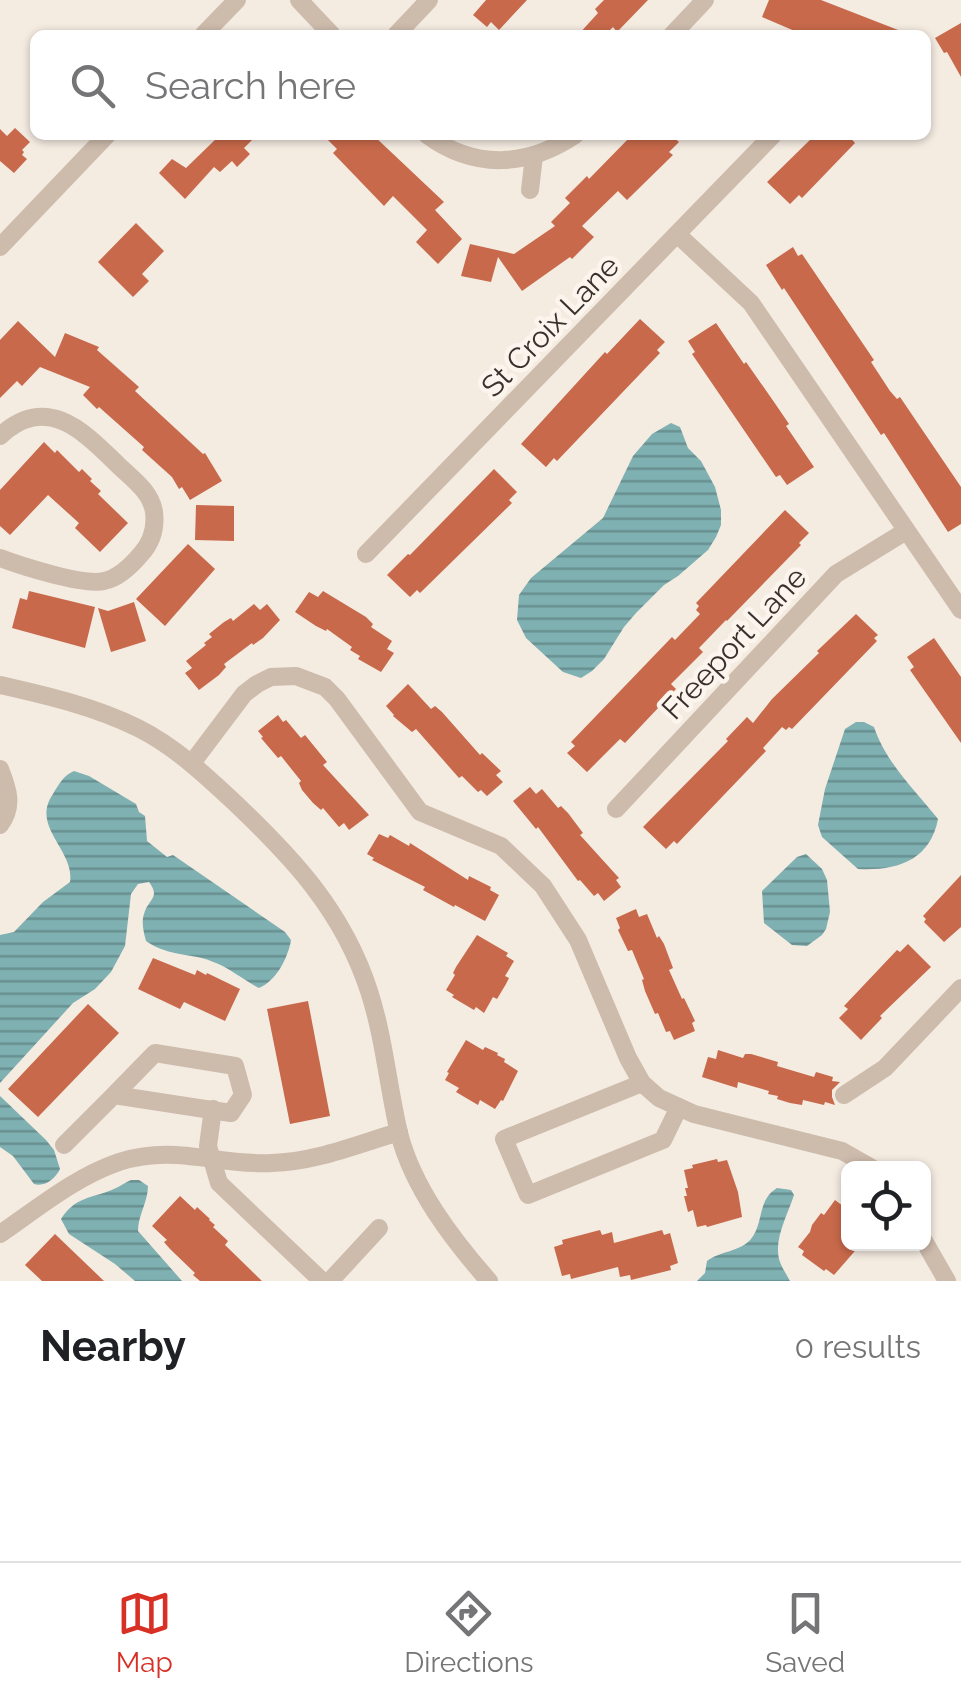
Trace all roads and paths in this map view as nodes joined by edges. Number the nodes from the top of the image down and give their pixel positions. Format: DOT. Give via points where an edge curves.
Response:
graph roads {
  1 [pos="237,0"];
  2 [pos="299,0"];
  3 [pos="429,0"];
  4 [pos="706,0"];
  5 [pos="209,30"];
  6 [pos="327,30"];
  7 [pos="401,30"];
  8 [pos="677,30"];
  9 [pos="102,140"];
  10 [pos="435,140"];
  11 [pos="568,140"];
  12 [pos="767,140"];
  13 [pos="534,156"];
  14 [pos="530,190"];
  15 [pos="677,234"];
  16 [pos="0,247"];
  17 [pos="0,436"];
  18 [pos="906,531"];
  19 [pos="366,554"];
  20 [pos="0,558"];
  21 [pos="961,610"];
  22 [pos="0,685"];
  23 [pos="192,764"];
  24 [pos="0,769"];
  25 [pos="616,809"];
  26 [pos="0,825"];
  27 [pos="961,988"];
  28 [pos="642,1083"];
  29 [pos="114,1095"];
  30 [pos="844,1095"];
  31 [pos="678,1108"];
  32 [pos="214,1110"];
  33 [pos="400,1132"];
  34 [pos="64,1144"];
  35 [pos="212,1158"];
  36 [pos="860,1161"];
  37 [pos="379,1228"];
  38 [pos="0,1234"];
  39 [pos="929,1251"];
  40 [pos="322,1281"];
  41 [pos="330,1281"];
  42 [pos="490,1281"];
  43 [pos="947,1281"];
  1 -- 5 [label="street"];
  2 -- 6 [label="street"];
  3 -- 7 [label="street"];
  4 -- 8 [label="street"];
  9 -- 16 [label="street"];
  10 -- 13 [label="street" via="481,159"];
  11 -- 13 [label="street"];
  12 -- 15 [label="street, St Croix Lane"];
  13 -- 14 [label="street"];
  15 -- 18 [label="street" via="751,304"];
  15 -- 19 [label="street, St Croix Lane"];
  17 -- 20 [label="street" via="42,418 68,422 149,498 154,512 150,542 116,577 92,582"];
  18 -- 21 [label="street"];
  18 -- 25 [label="street, Freeport Lane" via="836,574"];
  22 -- 23 [label="street" via="108,714"];
  23 -- 28 [label="street" via="257,684 296,676 325,687 420,812 501,846 542,886 578,940"];
  23 -- 33 [label="street" via="284,850 340,926 370,992"];
  24 -- 26 [label="street" via="10,797"];
  27 -- 30 [label="street" via="885,1068"];
  28 -- 31 [label="street"];
  28 -- 31 [label="street" via="504,1139 528,1195 663,1140"];
  29 -- 32 [label="street"];
  29 -- 32 [label="street" via="156,1053 235,1066 244,1095 231,1112"];
  29 -- 34 [label="street"];
  31 -- 36 [label="street"];
  32 -- 35 [label="street"];
  33 -- 35 [label="street" via="278,1163"];
  33 -- 42 [label="street" via="432,1206"];
  35 -- 38 [label="street" via="162,1154 122,1161 78,1181"];
  35 -- 40 [label="street" via="219,1183"];
  37 -- 41 [label="street"];
  39 -- 43 [label="street"];
}
